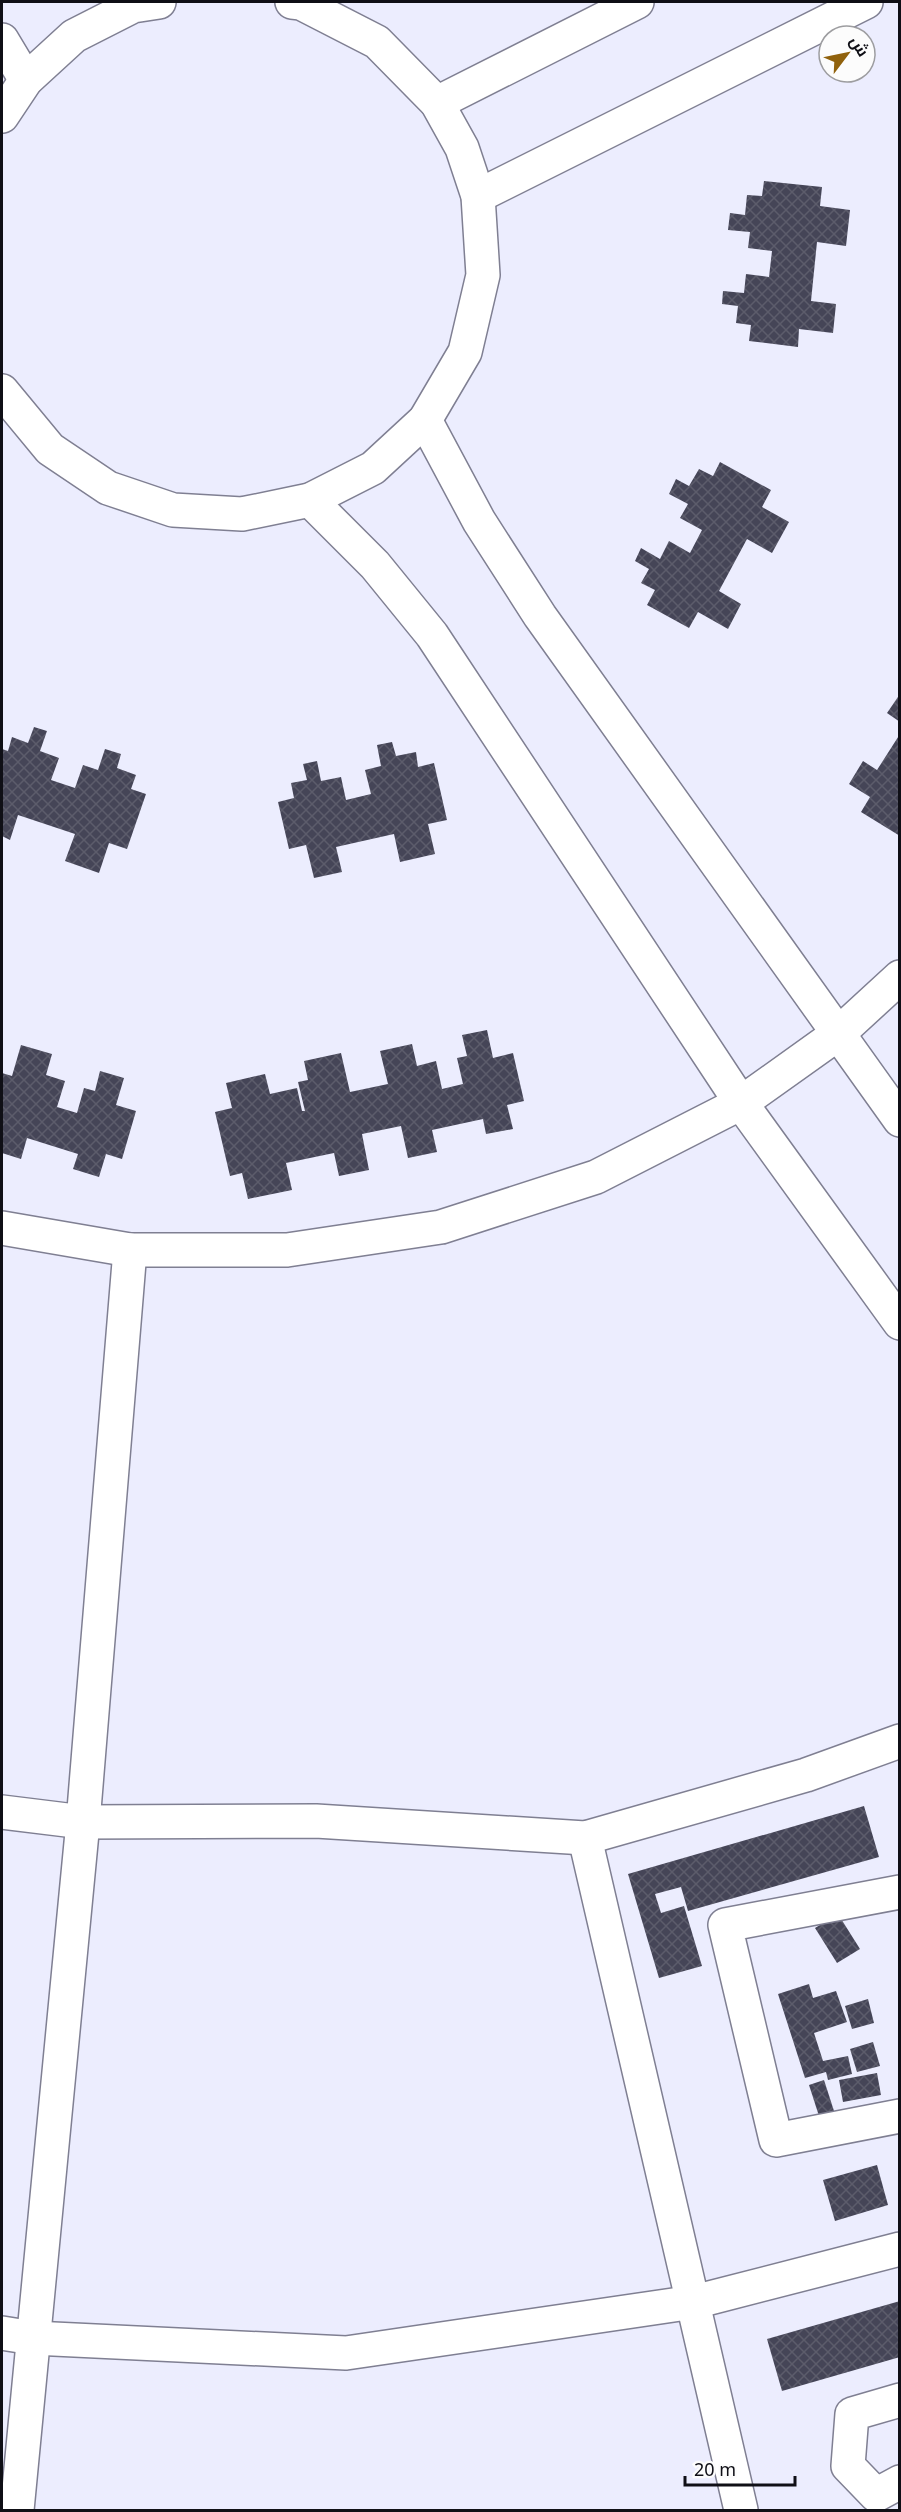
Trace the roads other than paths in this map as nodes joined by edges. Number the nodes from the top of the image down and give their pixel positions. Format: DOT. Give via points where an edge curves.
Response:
graph roads {
  1 [pos="292,2"];
  2 [pos="637,2"];
  3 [pos="866,2"];
  4 [pos="140,3"];
  5 [pos="2,40"];
  6 [pos="26,80"];
  7 [pos="437,103"];
  8 [pos="2,116"];
  9 [pos="478,196"];
  10 [pos="3,396"];
  11 [pos="425,420"];
  12 [pos="310,500"];
  13 [pos="900,977"];
  14 [pos="839,1033"];
  15 [pos="741,1102"];
  16 [pos="900,1120"];
  17 [pos="2,1228"];
  18 [pos="130,1250"];
  19 [pos="900,1323"];
  20 [pos="900,1741"];
  21 [pos="2,1812"];
  22 [pos="83,1822"];
  23 [pos="585,1838"];
  24 [pos="900,1892"];
  25 [pos="900,2116"];
  26 [pos="900,2249"];
  27 [pos="694,2302"];
  28 [pos="2,2333"];
  29 [pos="33,2338"];
  30 [pos="900,2400"];
  31 [pos="900,2482"];
  32 [pos="17,2511"];
  33 [pos="741,2511"];
  1 -- 7 [label="street" via="377,42"];
  2 -- 7 [label="street"];
  3 -- 9 [label="street"];
  4 -- 6 [label="street" via="74,36"];
  5 -- 6 [label="street"];
  6 -- 8 [label="street"];
  7 -- 9 [label="street" via="462,148"];
  9 -- 11 [label="street" via="483,275 476,308 465,352"];
  10 -- 12 [label="street" via="50,449 108,488 173,510 242,514"];
  11 -- 12 [label="street" via="373,468"];
  11 -- 14 [label="street" via="479,521 540,616"];
  12 -- 15 [label="street" via="375,565 432,636"];
  13 -- 14 [label="street"];
  14 -- 15 [label="street"];
  14 -- 16 [label="street"];
  15 -- 18 [label="street" via="596,1177 441,1227 287,1250"];
  15 -- 19 [label="street"];
  17 -- 18 [label="street"];
  18 -- 22 [label="street"];
  20 -- 23 [label="street" via="806,1775"];
  21 -- 22 [label="street"];
  22 -- 23 [label="street" via="316,1821"];
  22 -- 29 [label="street"];
  23 -- 27 [label="street"];
  24 -- 25 [label="street" via="724,1925 776,2140"];
  26 -- 27 [label="street"];
  27 -- 29 [label="street" via="346,2353"];
  27 -- 33 [label="street"];
  28 -- 29 [label="street"];
  29 -- 32 [label="street"];
  30 -- 31 [label="street" via="852,2414 848,2466 876,2495"];
}
